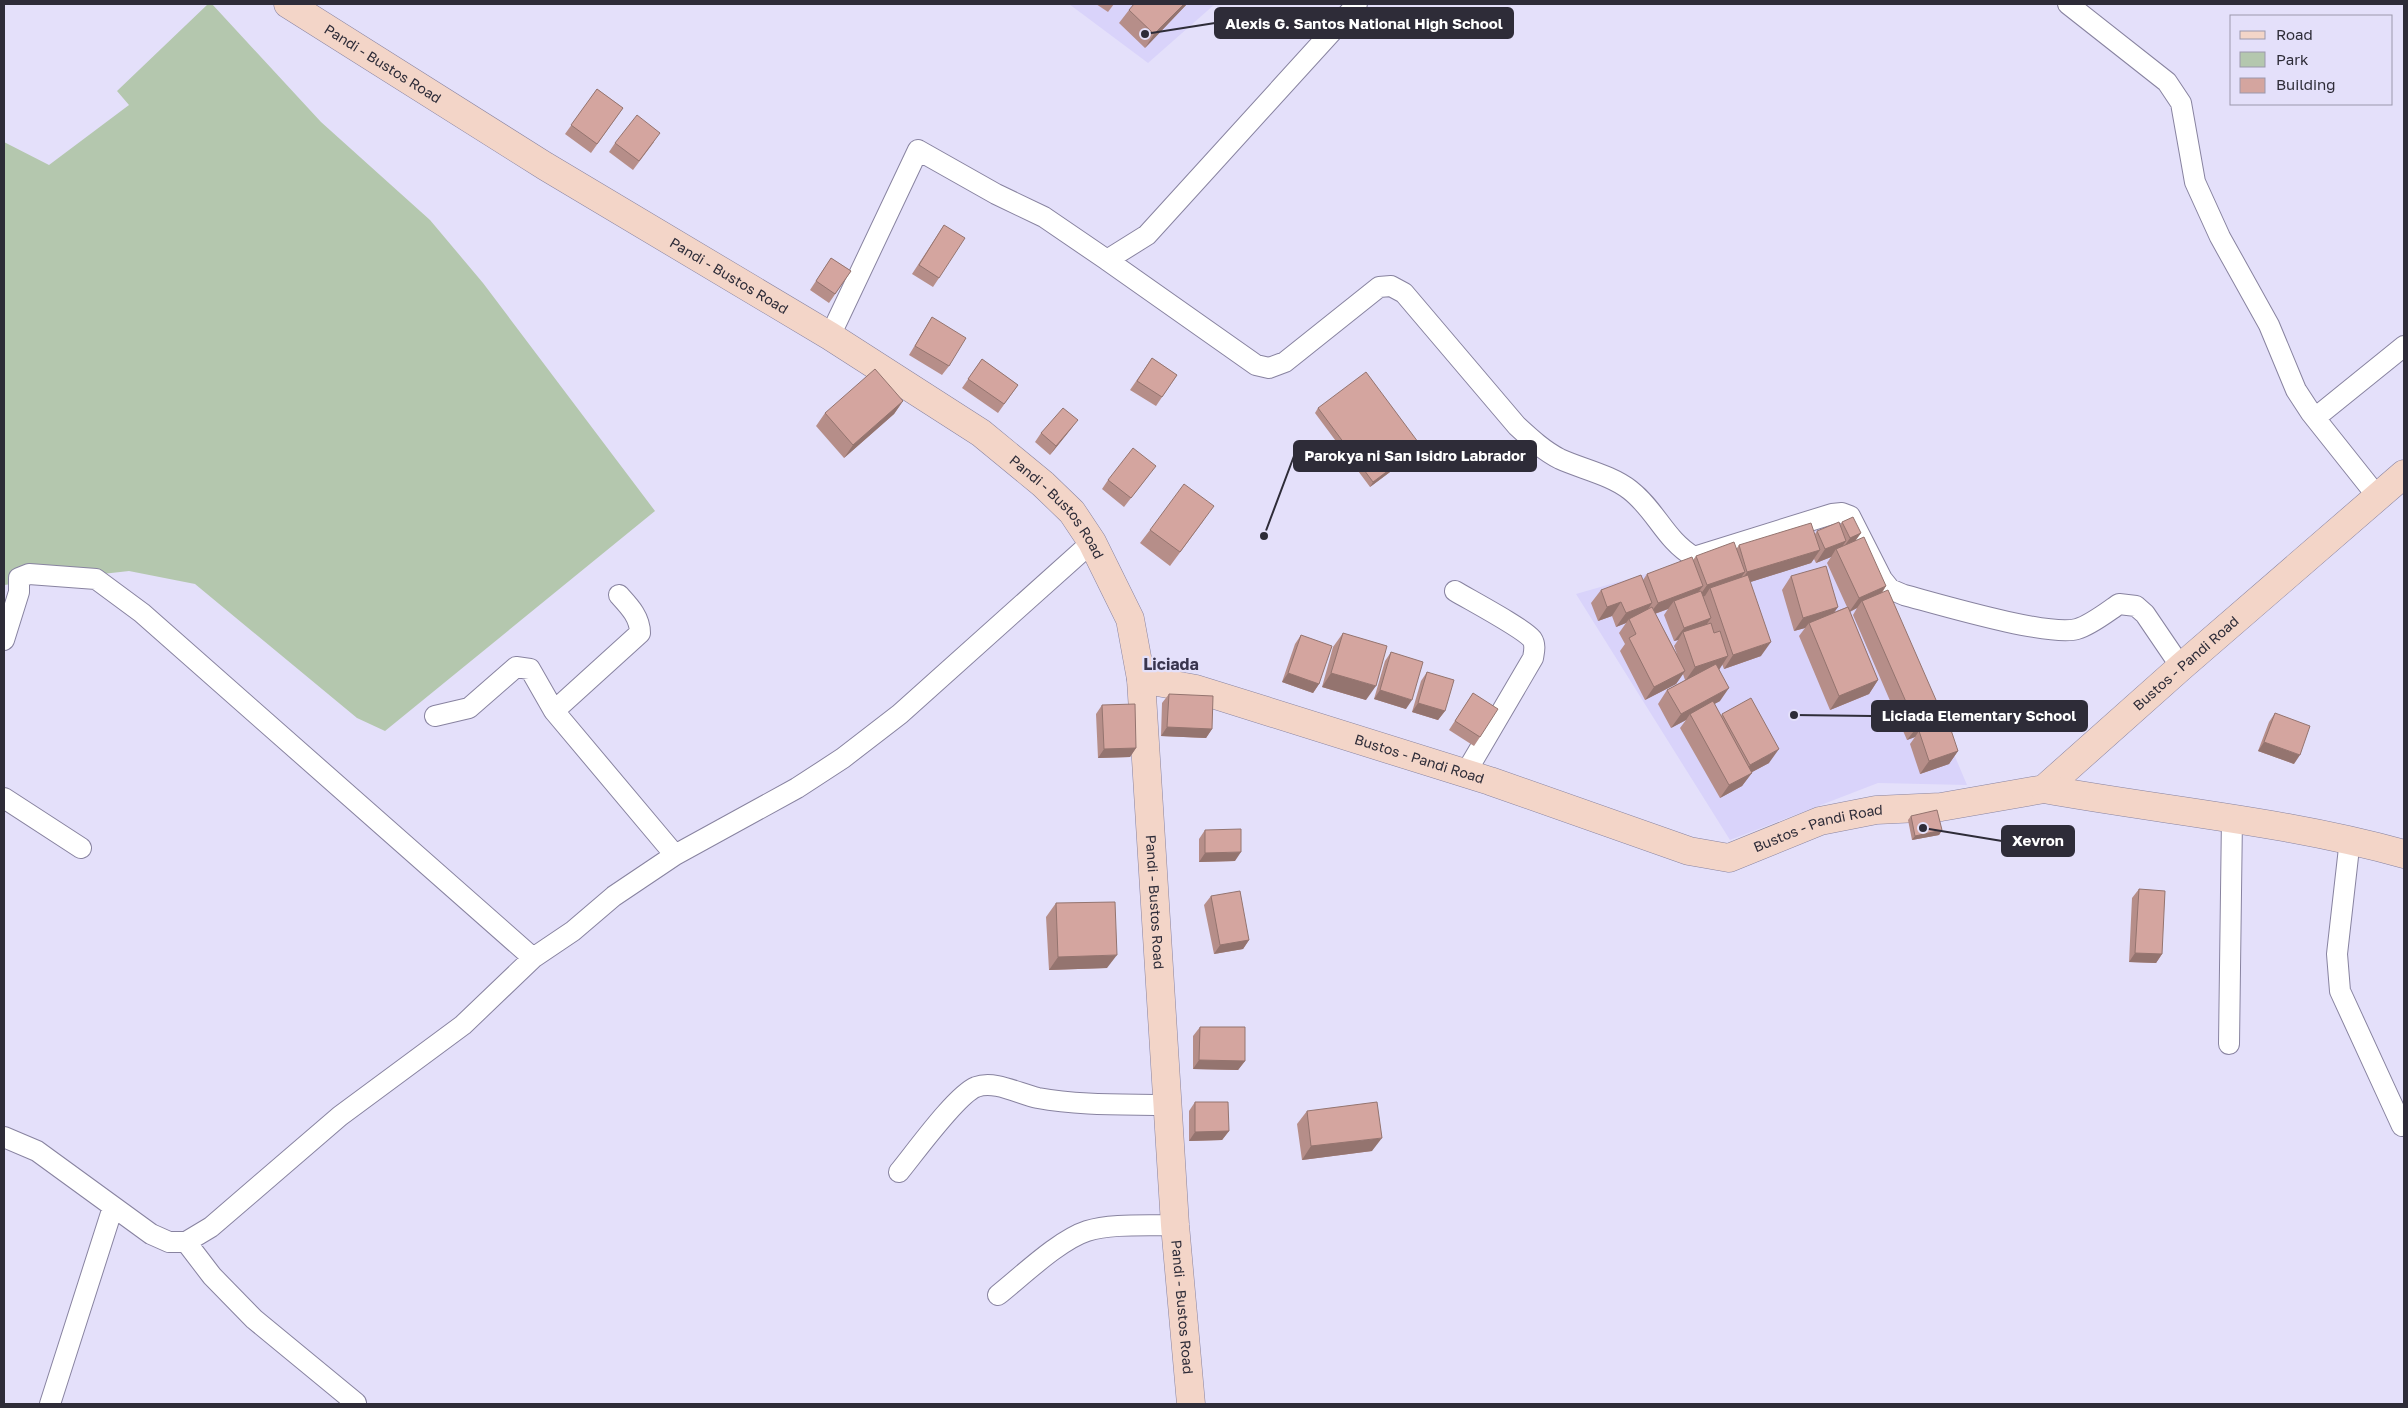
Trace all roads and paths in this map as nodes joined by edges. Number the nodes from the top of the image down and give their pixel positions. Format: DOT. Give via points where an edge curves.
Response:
graph roads {
  1 [pos="288,4"];
  2 [pos="1357,4"];
  3 [pos="2068,4"];
  4 [pos="1107,260"];
  5 [pos="830,336"];
  6 [pos="2404,346"];
  7 [pos="2315,418"];
  8 [pos="2404,474"];
  9 [pos="2377,496"];
  10 [pos="1092,542"];
  11 [pos="1455,591"];
  12 [pos="619,595"];
  13 [pos="4,640"];
  14 [pos="2181,667"];
  15 [pos="1141,679"];
  16 [pos="554,711"];
  17 [pos="436,716"];
  18 [pos="1466,774"];
  19 [pos="2044,789"];
  20 [pos="4,798"];
  21 [pos="2232,818"];
  22 [pos="2350,839"];
  23 [pos="81,848"];
  24 [pos="2404,854"];
  25 [pos="675,855"];
  26 [pos="532,958"];
  27 [pos="2229,1044"];
  28 [pos="1168,1105"];
  29 [pos="2402,1126"];
  30 [pos="4,1137"];
  31 [pos="899,1172"];
  32 [pos="112,1207"];
  33 [pos="1175,1225"];
  34 [pos="186,1242"];
  35 [pos="998,1295"];
  36 [pos="356,1403"];
  37 [pos="50,1404"];
  38 [pos="1191,1404"];
  1 -- 5 [label="main road, Pandi - Bustos Road" via="545,166"];
  2 -- 4 [label="street" via="1147,235"];
  3 -- 7 [label="street" via="2167,82 2181,103 2195,182 2220,237 2269,325 2296,390"];
  4 -- 5 [label="street" via="1044,217 918,150"];
  4 -- 14 [label="street" via="1256,365 1269,368 1285,362 1379,287 1391,286 1404,292 1517,426 1558,458 1630,490 1673,542 1694,557 1842,513 1850,516 1890,589 2023,624 2066,631 2078,629 2120,604 2136,606"];
  5 -- 10 [label="main road, Pandi - Bustos Road" via="982,433 1072,512"];
  6 -- 7 [label="street"];
  7 -- 9 [label="street"];
  8 -- 9 [label="main road, Bustos - Pandi Road"];
  9 -- 14 [label="main road, Bustos - Pandi Road"];
  10 -- 15 [label="main road, Pandi - Bustos Road" via="1130,619"];
  10 -- 25 [label="street" via="900,714 843,758 797,788"];
  11 -- 18 [label="street" via="1532,639 1535,648 1533,658"];
  12 -- 16 [label="street" via="633,611 640,624 640,633"];
  13 -- 26 [label="street" via="19,592 19,578 29,574 96,580 142,613"];
  14 -- 19 [label="main road, Bustos - Pandi Road"];
  15 -- 18 [label="main road, Bustos - Pandi Road" via="1196,689"];
  15 -- 28 [label="main road, Pandi - Bustos Road"];
  16 -- 17 [label="street" via="530,669 522,666 516,667 469,708"];
  16 -- 25 [label="street"];
  18 -- 19 [label="main road, Bustos - Pandi Road" via="1689,851 1729,858 1820,821 1876,810 1941,807"];
  19 -- 21 [label="main road"];
  20 -- 23 [label="street"];
  21 -- 22 [label="main road"];
  21 -- 27 [label="street"];
  22 -- 24 [label="main road"];
  22 -- 29 [label="street" via="2337,954 2340,991"];
  25 -- 26 [label="street"];
  26 -- 34 [label="street" via="463,1025 340,1116 211,1227"];
  28 -- 31 [label="street" via="1058,1101 992,1084 974,1088 958,1102"];
  28 -- 33 [label="main road, Pandi - Bustos Road"];
  30 -- 32 [label="street" via="36,1151"];
  32 -- 34 [label="street" via="151,1234 169,1242"];
  32 -- 37 [label="street"];
  33 -- 35 [label="street" via="1087,1231 1068,1240"];
  33 -- 38 [label="main road, Pandi - Bustos Road"];
  34 -- 36 [label="street" via="212,1276 254,1318"];
}
